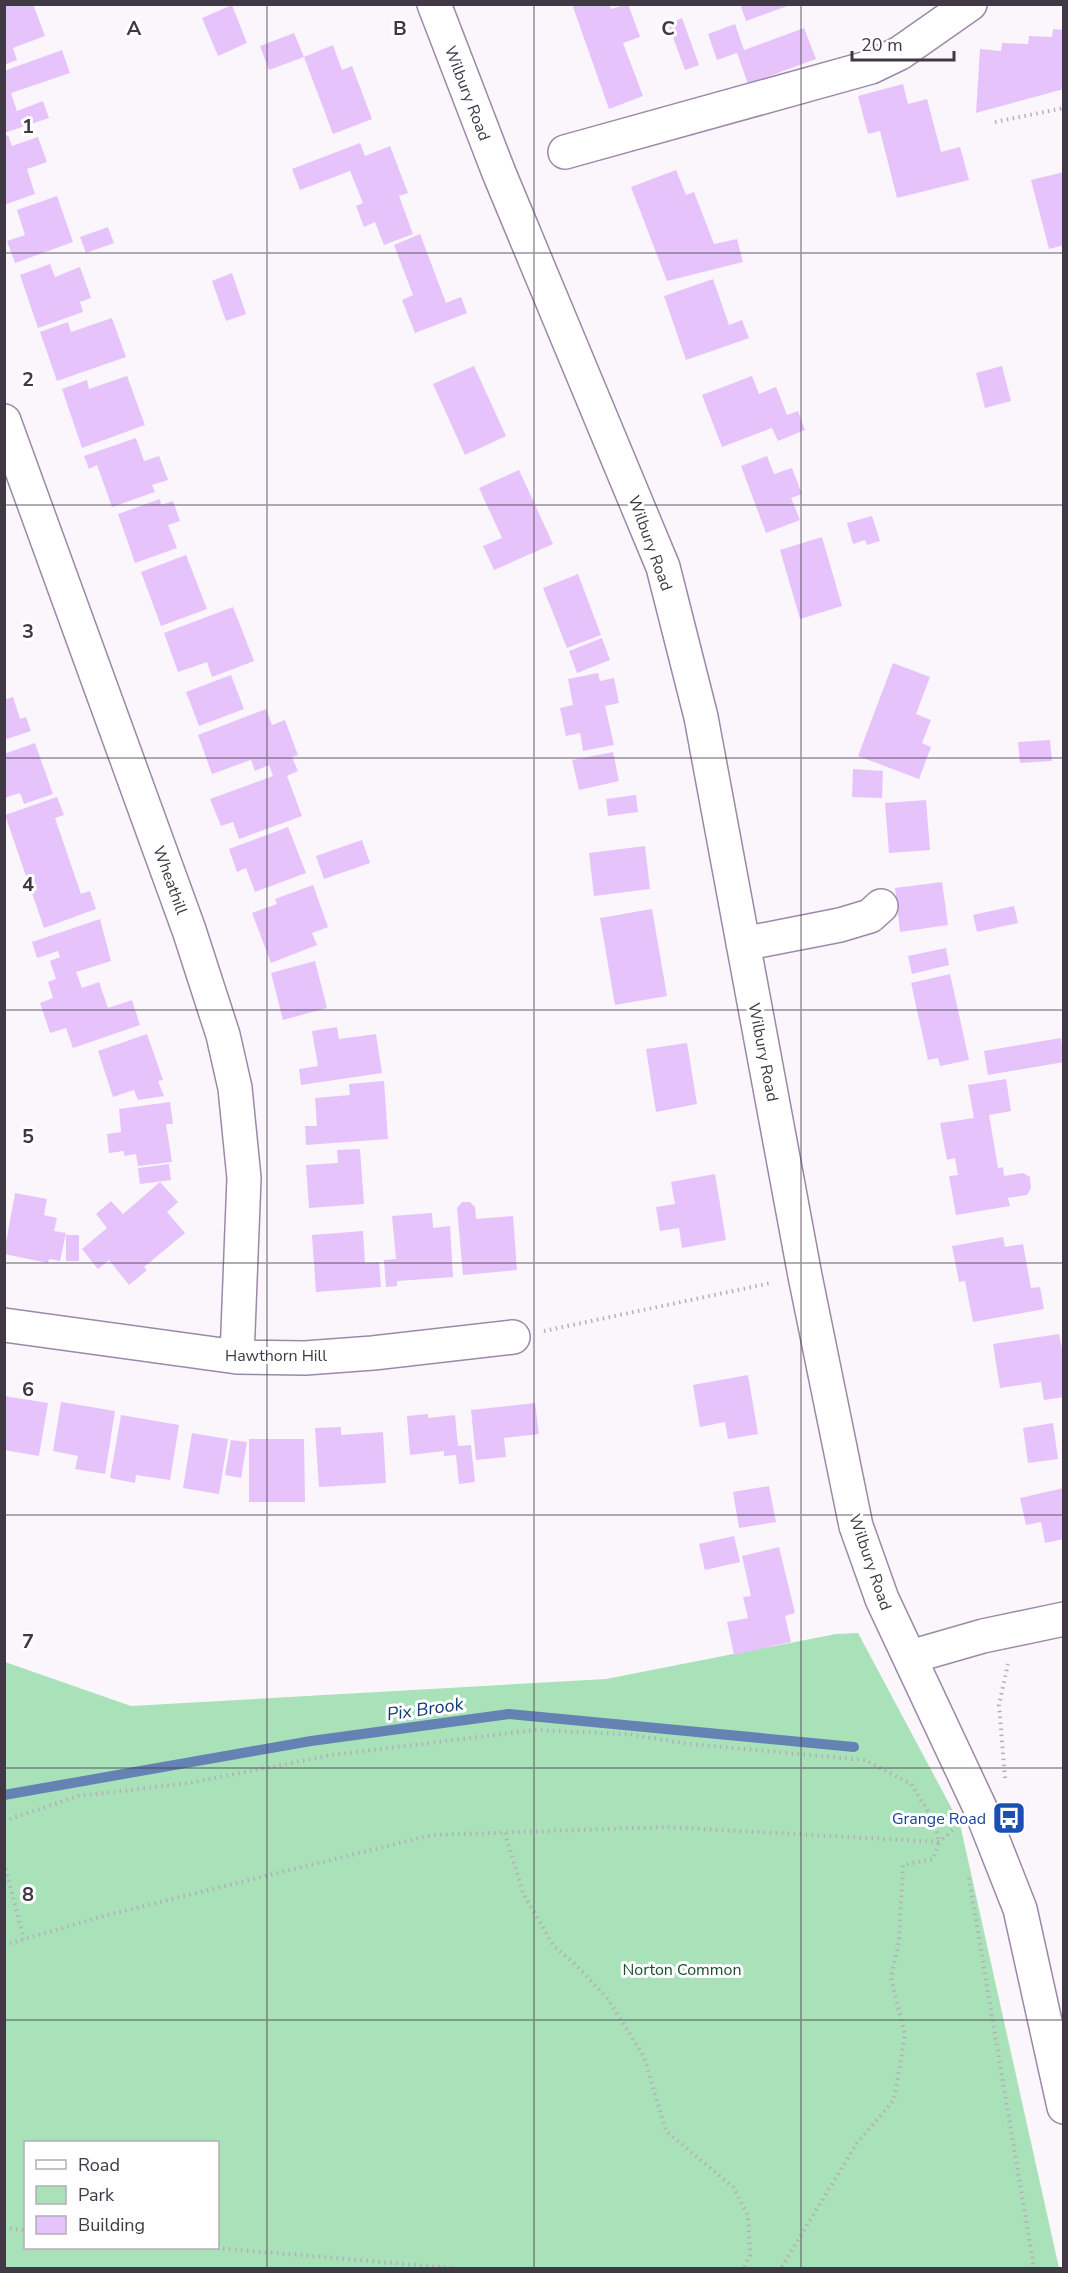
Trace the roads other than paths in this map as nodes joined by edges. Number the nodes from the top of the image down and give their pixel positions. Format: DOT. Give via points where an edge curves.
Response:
graph roads {
  1 [pos="434,4"];
  2 [pos="970,4"];
  3 [pos="565,152"];
  4 [pos="4,421"];
  5 [pos="881,906"];
  6 [pos="743,944"];
  7 [pos="4,1325"];
  8 [pos="513,1337"];
  9 [pos="237,1357"];
  10 [pos="1064,1618"];
  11 [pos="909,1657"];
  12 [pos="1064,2107"];
  1 -- 6 [label="street, Wilbury Road" via="499,172 663,567 701,717"];
  2 -- 3 [label="street" via="900,53 871,67"];
  4 -- 9 [label="street, Wheathill" via="189,930 223,1035 234,1088 244,1178"];
  5 -- 6 [label="street" via="870,916 840,925"];
  6 -- 11 [label="street, Wilbury Road" via="856,1526 882,1599"];
  7 -- 9 [label="street, Hawthorn Hill"];
  8 -- 9 [label="street, Hawthorn Hill" via="305,1358"];
  10 -- 11 [label="street"];
  11 -- 12 [label="street, Wilbury Road" via="981,1810 1020,1909"];
}
